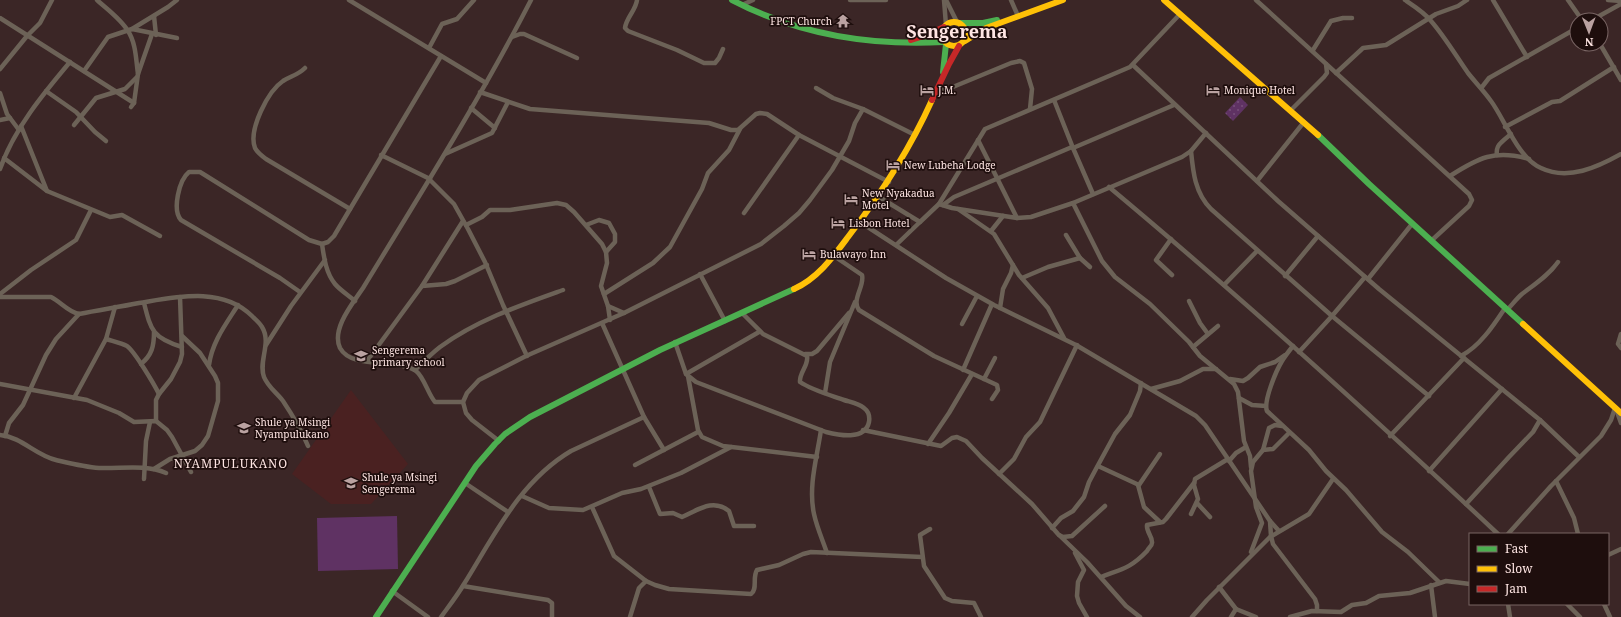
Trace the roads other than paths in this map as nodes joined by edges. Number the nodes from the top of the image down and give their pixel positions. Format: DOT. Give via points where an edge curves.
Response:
graph roads {
  1 [pos="52,0"];
  2 [pos="97,0"];
  3 [pos="177,0"];
  4 [pos="349,0"];
  5 [pos="474,0"];
  6 [pos="531,0"];
  7 [pos="637,0"];
  8 [pos="732,0"];
  9 [pos="753,0"];
  10 [pos="850,0"];
  11 [pos="886,0"];
  12 [pos="945,0"];
  13 [pos="1011,0"];
  14 [pos="1063,0"];
  15 [pos="1164,0"];
  16 [pos="1256,0"];
  17 [pos="1405,0"];
  18 [pos="1466,0"];
  19 [pos="1493,0"];
  20 [pos="1568,0"];
  21 [pos="1608,0"];
  22 [pos="1621,3"];
  23 [pos="742,5"];
  24 [pos="1576,12"];
  25 [pos="1606,12"];
  26 [pos="1180,14"];
  27 [pos="154,16"];
  28 [pos="1018,16"];
  29 [pos="0,18"];
  30 [pos="1011,18"];
  31 [pos="1352,18"];
  32 [pos="1429,18"];
  33 [pos="959,23"];
  34 [pos="945,26"];
  35 [pos="130,30"];
  36 [pos="1569,33"];
  37 [pos="154,34"];
  38 [pos="27,36"];
  39 [pos="512,37"];
  40 [pos="177,38"];
  41 [pos="965,41"];
  42 [pos="903,42"];
  43 [pos="945,43"];
  44 [pos="959,46"];
  45 [pos="429,48"];
  46 [pos="724,49"];
  47 [pos="1313,50"];
  48 [pos="1605,52"];
  49 [pos="441,56"];
  50 [pos="1527,57"];
  51 [pos="577,58"];
  52 [pos="70,62"];
  53 [pos="1326,64"];
  54 [pos="1134,66"];
  55 [pos="1614,67"];
  56 [pos="305,68"];
  57 [pos="0,69"];
  58 [pos="84,71"];
  59 [pos="1335,72"];
  60 [pos="137,75"];
  61 [pos="1326,75"];
  62 [pos="943,76"];
  63 [pos="1621,80"];
  64 [pos="486,83"];
  65 [pos="1482,87"];
  66 [pos="816,88"];
  67 [pos="937,88"];
  68 [pos="46,91"];
  69 [pos="116,91"];
  70 [pos="480,92"];
  71 [pos="0,93"];
  72 [pos="1054,100"];
  73 [pos="508,102"];
  74 [pos="1174,105"];
  75 [pos="471,108"];
  76 [pos="863,109"];
  77 [pos="1030,109"];
  78 [pos="1291,110"];
  79 [pos="80,117"];
  80 [pos="10,118"];
  81 [pos="0,120"];
  82 [pos="1304,122"];
  83 [pos="74,125"];
  84 [pos="1505,127"];
  85 [pos="20,128"];
  86 [pos="495,128"];
  87 [pos="740,129"];
  88 [pos="1206,133"];
  89 [pos="1510,134"];
  90 [pos="799,135"];
  91 [pos="915,135"];
  92 [pos="978,140"];
  93 [pos="106,141"];
  94 [pos="1072,147"];
  95 [pos="1191,151"];
  96 [pos="445,154"];
  97 [pos="1621,154"];
  98 [pos="381,155"];
  99 [pos="1497,155"];
  100 [pos="839,156"];
  101 [pos="4,158"];
  102 [pos="1529,159"];
  103 [pos="0,169"];
  104 [pos="1450,176"];
  105 [pos="998,179"];
  106 [pos="430,180"];
  107 [pos="1257,181"];
  108 [pos="889,182"];
  109 [pos="1109,187"];
  110 [pos="47,191"];
  111 [pos="1093,194"];
  112 [pos="879,197"];
  113 [pos="1073,203"];
  114 [pos="941,204"];
  115 [pos="956,208"];
  116 [pos="350,209"];
  117 [pos="91,210"];
  118 [pos="744,213"];
  119 [pos="1003,216"];
  120 [pos="1017,218"];
  121 [pos="860,222"];
  122 [pos="920,222"];
  123 [pos="465,223"];
  124 [pos="1412,224"];
  125 [pos="586,225"];
  126 [pos="991,231"];
  127 [pos="1066,235"];
  128 [pos="160,236"];
  129 [pos="1318,236"];
  130 [pos="1171,239"];
  131 [pos="1431,241"];
  132 [pos="322,244"];
  133 [pos="896,245"];
  134 [pos="1257,251"];
  135 [pos="606,252"];
  136 [pos="834,256"];
  137 [pos="1080,258"];
  138 [pos="325,260"];
  139 [pos="1558,262"];
  140 [pos="487,265"];
  141 [pos="1013,265"];
  142 [pos="1090,267"];
  143 [pos="700,274"];
  144 [pos="1172,275"];
  145 [pos="1021,276"];
  146 [pos="1285,276"];
  147 [pos="1009,278"];
  148 [pos="1367,278"];
  149 [pos="1224,285"];
  150 [pos="422,286"];
  151 [pos="563,290"];
  152 [pos="300,292"];
  153 [pos="0,294"];
  154 [pos="604,294"];
  155 [pos="977,296"];
  156 [pos="0,297"];
  157 [pos="180,297"];
  158 [pos="857,299"];
  159 [pos="355,301"];
  160 [pos="1189,301"];
  161 [pos="144,303"];
  162 [pos="992,304"];
  163 [pos="238,305"];
  164 [pos="608,306"];
  165 [pos="115,307"];
  166 [pos="1000,308"];
  167 [pos="853,309"];
  168 [pos="1506,309"];
  169 [pos="506,310"];
  170 [pos="624,313"];
  171 [pos="742,313"];
  172 [pos="79,314"];
  173 [pos="1332,316"];
  174 [pos="610,320"];
  175 [pos="725,320"];
  176 [pos="602,323"];
  177 [pos="962,324"];
  178 [pos="1218,326"];
  179 [pos="154,332"];
  180 [pos="760,332"];
  181 [pos="1208,334"];
  182 [pos="1621,334"];
  183 [pos="182,336"];
  184 [pos="1064,338"];
  185 [pos="106,339"];
  186 [pos="675,342"];
  187 [pos="266,345"];
  188 [pos="1076,345"];
  189 [pos="1293,346"];
  190 [pos="182,347"];
  191 [pos="1193,347"];
  192 [pos="1621,348"];
  193 [pos="1299,352"];
  194 [pos="802,353"];
  195 [pos="1288,353"];
  196 [pos="527,356"];
  197 [pos="1463,357"];
  198 [pos="995,358"];
  199 [pos="368,361"];
  200 [pos="1206,361"];
  201 [pos="141,364"];
  202 [pos="209,365"];
  203 [pos="622,367"];
  204 [pos="1216,369"];
  205 [pos="415,370"];
  206 [pos="963,370"];
  207 [pos="1201,370"];
  208 [pos="972,374"];
  209 [pos="687,375"];
  210 [pos="984,379"];
  211 [pos="1230,379"];
  212 [pos="0,384"];
  213 [pos="1141,384"];
  214 [pos="1151,389"];
  215 [pos="1502,389"];
  216 [pos="30,390"];
  217 [pos="825,393"];
  218 [pos="159,394"];
  219 [pos="1429,396"];
  220 [pos="74,398"];
  221 [pos="1239,398"];
  222 [pos="992,399"];
  223 [pos="463,402"];
  224 [pos="1266,406"];
  225 [pos="1617,410"];
  226 [pos="644,417"];
  227 [pos="1540,420"];
  228 [pos="153,421"];
  229 [pos="1621,423"];
  230 [pos="1282,426"];
  231 [pos="821,430"];
  232 [pos="863,430"];
  233 [pos="698,432"];
  234 [pos="1289,433"];
  235 [pos="3,435"];
  236 [pos="1390,436"];
  237 [pos="499,441"];
  238 [pos="928,444"];
  239 [pos="308,446"];
  240 [pos="731,447"];
  241 [pos="1246,447"];
  242 [pos="664,450"];
  243 [pos="1262,450"];
  244 [pos="1160,454"];
  245 [pos="182,456"];
  246 [pos="817,457"];
  247 [pos="1579,457"];
  248 [pos="1229,460"];
  249 [pos="635,465"];
  250 [pos="1098,466"];
  251 [pos="1251,467"];
  252 [pos="145,468"];
  253 [pos="154,469"];
  254 [pos="1429,471"];
  255 [pos="191,472"];
  256 [pos="166,473"];
  257 [pos="999,474"];
  258 [pos="144,479"];
  259 [pos="1333,479"];
  260 [pos="1556,481"];
  261 [pos="465,483"];
  262 [pos="1194,483"];
  263 [pos="1138,485"];
  264 [pos="649,487"];
  265 [pos="522,496"];
  266 [pos="1255,499"];
  267 [pos="1197,503"];
  268 [pos="1466,504"];
  269 [pos="1105,506"];
  270 [pos="592,507"];
  271 [pos="508,512"];
  272 [pos="1191,514"];
  273 [pos="1210,517"];
  274 [pos="1270,520"];
  275 [pos="1160,522"];
  276 [pos="754,526"];
  277 [pos="1052,528"];
  278 [pos="930,529"];
  279 [pos="1279,531"];
  280 [pos="1497,533"];
  281 [pos="1509,533"];
  282 [pos="1578,533"];
  283 [pos="1058,534"];
  284 [pos="1271,536"];
  285 [pos="1072,548"];
  286 [pos="1621,549"];
  287 [pos="827,553"];
  288 [pos="1250,555"];
  289 [pos="1609,555"];
  290 [pos="922,557"];
  291 [pos="1101,577"];
  292 [pos="646,581"];
  293 [pos="1439,582"];
  294 [pos="1469,584"];
  295 [pos="1431,585"];
  296 [pos="463,586"];
  297 [pos="1219,587"];
  298 [pos="392,591"];
  299 [pos="1508,605"];
  300 [pos="1568,605"];
  301 [pos="1604,605"];
  302 [pos="1236,608"];
  303 [pos="1314,611"];
  304 [pos="1243,612"];
  305 [pos="1334,612"];
  306 [pos="376,617"];
  307 [pos="428,617"];
  308 [pos="441,617"];
  309 [pos="552,617"];
  310 [pos="630,617"];
  311 [pos="981,617"];
  312 [pos="1087,617"];
  313 [pos="1140,617"];
  314 [pos="1192,617"];
  315 [pos="1231,617"];
  316 [pos="1249,617"];
  317 [pos="1256,617"];
  318 [pos="1290,617"];
  319 [pos="1310,617"];
  320 [pos="1338,617"];
  321 [pos="1435,617"];
  322 [pos="1510,617"];
  323 [pos="1580,617"];
  324 [pos="1610,617"];
  1 -- 38 [label="street" via="40,23"];
  2 -- 35 [label="street"];
  3 -- 27 [label="street"];
  4 -- 45 [label="street"];
  5 -- 45 [label="street" via="457,19 442,24"];
  6 -- 39 [label="street"];
  7 -- 46 [label="street" via="636,7 626,24 628,31 677,50 704,64 715,63"];
  8 -- 23 [label="main road"];
  9 -- 23 [label="street"];
  10 -- 11 [label="street"];
  12 -- 33 [label="street"];
  12 -- 34 [label="street"];
  13 -- 28 [label="street"];
  14 -- 28 [label="main road"];
  15 -- 26 [label="main road"];
  16 -- 47 [label="street"];
  17 -- 32 [label="street"];
  18 -- 32 [label="street"];
  19 -- 50 [label="street"];
  20 -- 24 [label="street"];
  21 -- 22 [label="street"];
  22 -- 25 [label="street"];
  23 -- 42 [label="main road" via="788,24 830,35 860,40"];
  26 -- 54 [label="street"];
  26 -- 78 [label="main road"];
  27 -- 35 [label="street"];
  27 -- 37 [label="street"];
  28 -- 30 [label="main road"];
  29 -- 38 [label="street"];
  30 -- 33 [label="main road" via="983,23"];
  30 -- 41 [label="main road" via="986,28"];
  31 -- 47 [label="street" via="1331,21"];
  32 -- 59 [label="street" via="1386,45 1363,48"];
  32 -- 65 [label="street" via="1469,74"];
  33 -- 34 [label="main road" via="951,22"];
  33 -- 41 [label="main road" via="966,31"];
  34 -- 42 [label="main road" via="928,35"];
  34 -- 43 [label="main road" via="942,34"];
  35 -- 37 [label="street"];
  35 -- 58 [label="street" via="108,38"];
  35 -- 60 [label="street"];
  36 -- 50 [label="street"];
  37 -- 40 [label="street"];
  37 -- 60 [label="street"];
  38 -- 52 [label="street"];
  38 -- 57 [label="street"];
  39 -- 51 [label="street" via="524,34"];
  39 -- 64 [label="street"];
  41 -- 44 [label="main road"];
  42 -- 43 [label="main road"];
  43 -- 44 [label="main road"];
  43 -- 62 [label="main road"];
  44 -- 62 [label="main road"];
  45 -- 49 [label="street"];
  47 -- 53 [label="street"];
  48 -- 55 [label="street"];
  49 -- 64 [label="street"];
  49 -- 98 [label="street"];
  50 -- 65 [label="street" via="1490,78"];
  52 -- 58 [label="street"];
  52 -- 68 [label="street"];
  53 -- 59 [label="street"];
  53 -- 61 [label="street"];
  54 -- 72 [label="street"];
  54 -- 74 [label="street"];
  55 -- 63 [label="street"];
  55 -- 84 [label="street" via="1560,101 1552,102"];
  56 -- 116 [label="street" via="283,81 269,97 257,120 254,133 255,148 266,159"];
  58 -- 69 [label="street"];
  59 -- 61 [label="street"];
  59 -- 104 [label="street"];
  60 -- 69 [label="street" via="124,89"];
  60 -- 69 [label="street" via="132,105"];
  61 -- 78 [label="street"];
  62 -- 67 [label="main road"];
  64 -- 70 [label="street"];
  65 -- 84 [label="street"];
  66 -- 76 [label="street" via="833,98"];
  67 -- 77 [label="street" via="948,89 1020,61 1024,63 1032,89"];
  67 -- 91 [label="main road"];
  68 -- 79 [label="street"];
  68 -- 85 [label="street"];
  69 -- 79 [label="street" via="96,98"];
  70 -- 73 [label="street"];
  70 -- 75 [label="street"];
  71 -- 80 [label="street"];
  72 -- 77 [label="street"];
  72 -- 94 [label="street"];
  73 -- 86 [label="street"];
  73 -- 87 [label="street" via="540,111 633,116 709,123 731,130"];
  74 -- 88 [label="street"];
  74 -- 94 [label="street"];
  75 -- 86 [label="street"];
  75 -- 96 [label="street"];
  76 -- 91 [label="street"];
  76 -- 100 [label="street" via="854,123 849,141"];
  77 -- 92 [label="street" via="987,127"];
  78 -- 82 [label="main road"];
  79 -- 83 [label="street"];
  79 -- 93 [label="street"];
  80 -- 81 [label="street"];
  80 -- 85 [label="street"];
  82 -- 107 [label="street"];
  82 -- 124 [label="main road"];
  84 -- 89 [label="street"];
  85 -- 101 [label="street"];
  85 -- 110 [label="street"];
  86 -- 96 [label="street" via="492,132"];
  87 -- 90 [label="street" via="756,114 764,113 773,116"];
  87 -- 154 [label="street" via="729,150 708,173 670,247 653,263"];
  88 -- 95 [label="street"];
  88 -- 107 [label="street"];
  89 -- 99 [label="street" via="1498,145"];
  89 -- 102 [label="street"];
  90 -- 100 [label="street"];
  90 -- 118 [label="street"];
  91 -- 108 [label="main road"];
  92 -- 105 [label="street"];
  92 -- 114 [label="street"];
  94 -- 105 [label="street"];
  94 -- 111 [label="street"];
  95 -- 109 [label="street" via="1182,158"];
  95 -- 134 [label="street" via="1193,170 1201,197"];
  96 -- 106 [label="street"];
  97 -- 102 [label="street" via="1597,167 1563,173 1540,168"];
  98 -- 106 [label="street"];
  98 -- 116 [label="street"];
  99 -- 102 [label="street"];
  99 -- 104 [label="street" via="1470,162"];
  100 -- 108 [label="street"];
  100 -- 143 [label="street" via="810,200 784,226 756,247"];
  101 -- 103 [label="street"];
  101 -- 110 [label="street"];
  104 -- 131 [label="street" via="1469,194 1471,203"];
  105 -- 114 [label="street"];
  105 -- 120 [label="street"];
  106 -- 123 [label="street" via="454,204"];
  106 -- 159 [label="street"];
  107 -- 129 [label="street"];
  108 -- 112 [label="main road"];
  109 -- 111 [label="street"];
  109 -- 130 [label="street"];
  110 -- 117 [label="street"];
  111 -- 113 [label="street"];
  112 -- 121 [label="main road"];
  112 -- 122 [label="street"];
  113 -- 120 [label="street" via="1037,216"];
  113 -- 191 [label="street" via="1102,261 1114,277 1150,304"];
  114 -- 115 [label="street"];
  114 -- 122 [label="street"];
  115 -- 119 [label="street"];
  115 -- 126 [label="street"];
  116 -- 132 [label="street" via="334,236"];
  117 -- 128 [label="street" via="110,217 122,215"];
  117 -- 153 [label="street" via="76,240"];
  119 -- 120 [label="street"];
  119 -- 126 [label="street"];
  121 -- 133 [label="street"];
  121 -- 136 [label="main road"];
  122 -- 133 [label="street"];
  123 -- 125 [label="street" via="482,217 490,210 510,210 554,203 566,205"];
  123 -- 140 [label="street"];
  123 -- 150 [label="street"];
  124 -- 131 [label="main road"];
  124 -- 148 [label="street"];
  125 -- 135 [label="street"];
  125 -- 135 [label="street" via="600,220 609,223 615,234 615,242"];
  126 -- 141 [label="street"];
  127 -- 137 [label="street"];
  129 -- 146 [label="street"];
  129 -- 148 [label="street"];
  130 -- 144 [label="street" via="1156,260"];
  130 -- 149 [label="street"];
  131 -- 168 [label="main road"];
  132 -- 138 [label="street"];
  132 -- 152 [label="street" via="309,240 200,172 189,172 182,179 177,210 181,220"];
  133 -- 155 [label="street"];
  134 -- 146 [label="street"];
  134 -- 149 [label="street"];
  135 -- 154 [label="street" via="607,263 601,286"];
  136 -- 158 [label="street" via="862,275"];
  136 -- 171 [label="main road" via="820,272 803,285"];
  137 -- 142 [label="street"];
  137 -- 145 [label="street"];
  138 -- 152 [label="street"];
  138 -- 159 [label="street" via="336,285"];
  139 -- 168 [label="street" via="1550,272"];
  140 -- 150 [label="street" via="446,284"];
  140 -- 169 [label="street"];
  141 -- 145 [label="street"];
  141 -- 147 [label="street"];
  143 -- 170 [label="street"];
  143 -- 175 [label="street"];
  145 -- 147 [label="street"];
  145 -- 184 [label="street" via="1046,305"];
  146 -- 173 [label="street"];
  147 -- 166 [label="street" via="1003,290"];
  148 -- 173 [label="street"];
  148 -- 197 [label="street"];
  149 -- 189 [label="street"];
  150 -- 199 [label="street"];
  151 -- 169 [label="street"];
  152 -- 187 [label="street"];
  154 -- 164 [label="street"];
  155 -- 162 [label="street"];
  155 -- 177 [label="street"];
  156 -- 172 [label="street" via="51,297 73,313"];
  157 -- 161 [label="street"];
  157 -- 163 [label="street" via="212,297"];
  157 -- 183 [label="street"];
  158 -- 167 [label="street"];
  158 -- 206 [label="street" via="859,310 917,347"];
  159 -- 199 [label="street" via="340,325 338,343 346,355"];
  160 -- 181 [label="street"];
  161 -- 165 [label="street"];
  161 -- 179 [label="street"];
  162 -- 166 [label="street"];
  162 -- 206 [label="street"];
  163 -- 187 [label="street" via="262,326"];
  163 -- 202 [label="street" via="218,336"];
  164 -- 170 [label="street"];
  164 -- 174 [label="street"];
  165 -- 172 [label="street"];
  165 -- 185 [label="street"];
  166 -- 184 [label="street"];
  167 -- 194 [label="street" via="817,351 812,354"];
  167 -- 217 [label="street" via="830,362"];
  168 -- 197 [label="street"];
  168 -- 225 [label="main road"];
  169 -- 196 [label="street"];
  169 -- 205 [label="street" via="439,348"];
  170 -- 174 [label="street"];
  171 -- 175 [label="main road"];
  171 -- 180 [label="street"];
  172 -- 216 [label="street" via="49,350"];
  173 -- 193 [label="street"];
  173 -- 219 [label="street"];
  174 -- 176 [label="street"];
  175 -- 186 [label="main road"];
  176 -- 196 [label="street"];
  176 -- 203 [label="street"];
  178 -- 181 [label="street"];
  179 -- 190 [label="street" via="166,342"];
  179 -- 201 [label="street" via="154,346"];
  180 -- 194 [label="street"];
  180 -- 209 [label="street"];
  181 -- 191 [label="street"];
  182 -- 192 [label="street" via="1618,344"];
  183 -- 190 [label="street"];
  183 -- 202 [label="street" via="195,347"];
  184 -- 188 [label="street"];
  185 -- 201 [label="street" via="126,346"];
  185 -- 220 [label="street"];
  186 -- 203 [label="main road"];
  186 -- 209 [label="street"];
  187 -- 239 [label="street" via="264,377 294,418"];
  188 -- 213 [label="street"];
  188 -- 257 [label="street" via="1040,422 1026,437 1014,459"];
  189 -- 193 [label="street"];
  189 -- 195 [label="street"];
  190 -- 218 [label="street" via="177,369"];
  191 -- 200 [label="street"];
  193 -- 236 [label="street"];
  194 -- 217 [label="street" via="808,358 800,382"];
  195 -- 211 [label="street" via="1275,362 1260,367 1243,381"];
  195 -- 224 [label="street" via="1280,366"];
  196 -- 223 [label="street" via="479,380 467,393"];
  197 -- 215 [label="street"];
  197 -- 219 [label="street"];
  198 -- 210 [label="street"];
  199 -- 205 [label="street"];
  200 -- 204 [label="street"];
  200 -- 207 [label="street"];
  201 -- 218 [label="street"];
  202 -- 245 [label="street" via="218,383 216,410 208,436 202,445"];
  203 -- 226 [label="street"];
  203 -- 237 [label="main road" via="529,418"];
  204 -- 207 [label="street"];
  204 -- 211 [label="street"];
  205 -- 223 [label="street" via="435,402"];
  206 -- 208 [label="street"];
  207 -- 214 [label="street" via="1180,381"];
  208 -- 210 [label="street"];
  208 -- 238 [label="street"];
  209 -- 231 [label="street" via="696,382"];
  209 -- 233 [label="street"];
  210 -- 222 [label="street" via="998,385"];
  211 -- 221 [label="street"];
  212 -- 216 [label="street"];
  213 -- 214 [label="street"];
  213 -- 250 [label="street" via="1130,415 1115,434"];
  214 -- 248 [label="street" via="1202,421"];
  215 -- 227 [label="street"];
  215 -- 254 [label="street"];
  216 -- 220 [label="street"];
  216 -- 235 [label="street"];
  217 -- 232 [label="street" via="857,403 864,408 869,415 869,422"];
  218 -- 228 [label="street"];
  219 -- 236 [label="street"];
  220 -- 228 [label="street" via="103,406 134,422"];
  221 -- 224 [label="street" via="1252,405"];
  221 -- 241 [label="street"];
  223 -- 237 [label="street" via="466,413 472,420"];
  224 -- 230 [label="street" via="1268,413"];
  225 -- 229 [label="street"];
  225 -- 247 [label="street" via="1604,432"];
  226 -- 242 [label="street"];
  226 -- 265 [label="street" via="560,458"];
  227 -- 247 [label="street"];
  227 -- 268 [label="street" via="1533,432"];
  228 -- 245 [label="street" via="167,430"];
  228 -- 252 [label="street" via="146,441"];
  230 -- 234 [label="street"];
  230 -- 243 [label="street" via="1271,426"];
  231 -- 232 [label="street" via="837,435 860,433"];
  231 -- 246 [label="street"];
  232 -- 238 [label="street"];
  233 -- 240 [label="street" via="702,437 718,445"];
  233 -- 242 [label="street"];
  234 -- 243 [label="street" via="1273,449"];
  234 -- 259 [label="street" via="1309,450"];
  235 -- 252 [label="street" via="25,443 40,454 56,460 97,468"];
  236 -- 254 [label="street"];
  237 -- 261 [label="main road"];
  238 -- 257 [label="street" via="943,446 952,438 961,438"];
  240 -- 246 [label="street"];
  240 -- 264 [label="street"];
  241 -- 248 [label="street"];
  241 -- 251 [label="street"];
  242 -- 249 [label="street"];
  243 -- 251 [label="street"];
  244 -- 263 [label="street"];
  245 -- 253 [label="street" via="170,459"];
  245 -- 255 [label="street"];
  246 -- 287 [label="street" via="812,486 813,508"];
  247 -- 260 [label="street"];
  248 -- 262 [label="street" via="1198,477"];
  248 -- 266 [label="street"];
  250 -- 263 [label="street"];
  250 -- 277 [label="street" via="1088,482 1084,497 1073,511 1061,518"];
  251 -- 266 [label="street"];
  252 -- 253 [label="street"];
  252 -- 258 [label="street"];
  253 -- 256 [label="street"];
  254 -- 268 [label="street"];
  257 -- 277 [label="street" via="1032,504"];
  259 -- 279 [label="street" via="1309,514"];
  259 -- 293 [label="street" via="1346,490 1382,532 1408,552"];
  260 -- 281 [label="street"];
  260 -- 282 [label="street" via="1574,518"];
  261 -- 271 [label="street"];
  261 -- 298 [label="main road"];
  262 -- 267 [label="street"];
  262 -- 275 [label="street" via="1166,519"];
  263 -- 275 [label="street" via="1144,507"];
  264 -- 270 [label="street" via="622,493"];
  264 -- 276 [label="street" via="660,514 671,513 682,517 701,508 716,505 729,511 734,526"];
  265 -- 270 [label="street" via="554,509 583,510"];
  265 -- 271 [label="street"];
  266 -- 274 [label="street"];
  266 -- 288 [label="street" via="1262,523"];
  267 -- 272 [label="street"];
  267 -- 273 [label="street"];
  268 -- 280 [label="street"];
  269 -- 283 [label="street" via="1072,536 1064,537"];
  270 -- 292 [label="street" via="614,556"];
  271 -- 296 [label="street"];
  274 -- 279 [label="street"];
  274 -- 284 [label="street"];
  275 -- 291 [label="street" via="1147,525 1152,544 1134,564"];
  277 -- 283 [label="street"];
  278 -- 290 [label="street" via="920,535"];
  279 -- 284 [label="street"];
  283 -- 285 [label="street"];
  284 -- 288 [label="street"];
  284 -- 303 [label="street" via="1277,551 1316,602"];
  285 -- 291 [label="street"];
  285 -- 312 [label="street" via="1084,568 1078,582 1077,596"];
  286 -- 289 [label="street"];
  287 -- 290 [label="street"];
  287 -- 292 [label="street" via="807,552 779,565 757,570 751,594 669,588"];
  288 -- 297 [label="street"];
  290 -- 311 [label="street" via="924,566 945,598 952,602 974,603"];
  291 -- 313 [label="street" via="1125,605"];
  292 -- 310 [label="street" via="639,588"];
  293 -- 294 [label="street" via="1450,580"];
  293 -- 295 [label="street"];
  295 -- 305 [label="street" via="1410,593 1379,596 1366,603 1352,605 1341,612"];
  295 -- 321 [label="street"];
  296 -- 308 [label="street"];
  296 -- 309 [label="street" via="548,600 552,603"];
  297 -- 302 [label="street"];
  297 -- 314 [label="street"];
  298 -- 306 [label="main road"];
  298 -- 307 [label="street"];
  299 -- 322 [label="street"];
  300 -- 323 [label="street"];
  301 -- 324 [label="street"];
  302 -- 304 [label="street"];
  302 -- 315 [label="street"];
  303 -- 305 [label="street"];
  303 -- 318 [label="street"];
  303 -- 319 [label="street"];
  304 -- 316 [label="street"];
  304 -- 317 [label="street"];
  305 -- 320 [label="street"];
}
